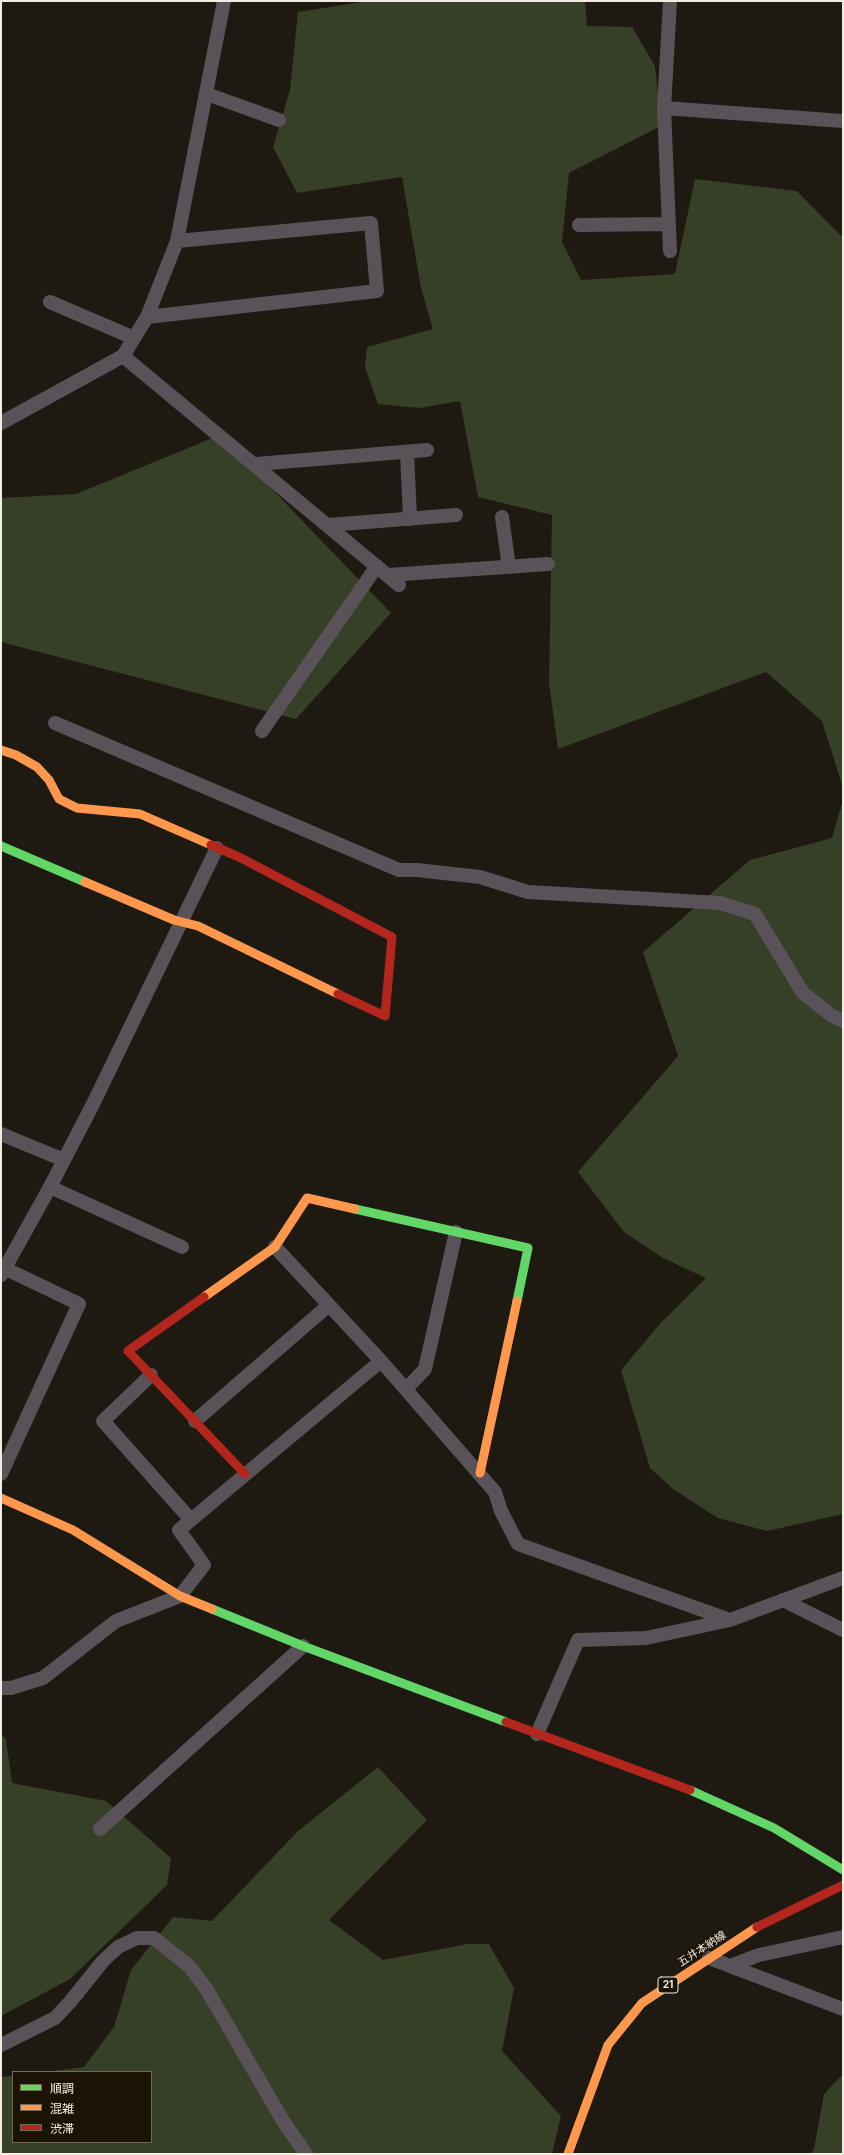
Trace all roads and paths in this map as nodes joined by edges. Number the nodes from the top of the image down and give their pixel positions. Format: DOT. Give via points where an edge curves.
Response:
graph roads {
  1 [pos="224,1"];
  2 [pos="670,1"];
  3 [pos="207,94"];
  4 [pos="664,108"];
  5 [pos="279,120"];
  6 [pos="843,121"];
  7 [pos="668,224"];
  8 [pos="579,225"];
  9 [pos="178,241"];
  10 [pos="670,251"];
  11 [pos="50,302"];
  12 [pos="147,317"];
  13 [pos="134,338"];
  14 [pos="123,356"];
  15 [pos="1,423"];
  16 [pos="427,450"];
  17 [pos="407,452"];
  18 [pos="256,464"];
  19 [pos="456,515"];
  20 [pos="502,517"];
  21 [pos="410,519"];
  22 [pos="328,525"];
  23 [pos="548,564"];
  24 [pos="377,566"];
  25 [pos="509,567"];
  26 [pos="388,575"];
  27 [pos="399,585"];
  28 [pos="55,723"];
  29 [pos="262,731"];
  30 [pos="1,750"];
  31 [pos="1,846"];
  32 [pos="217,848"];
  33 [pos="182,922"];
  34 [pos="843,1021"];
  35 [pos="1,1134"];
  36 [pos="64,1160"];
  37 [pos="50,1187"];
  38 [pos="456,1232"];
  39 [pos="182,1247"];
  40 [pos="275,1247"];
  41 [pos="3,1272"];
  42 [pos="329,1305"];
  43 [pos="381,1361"];
  44 [pos="151,1376"];
  45 [pos="406,1389"];
  46 [pos="195,1421"];
  47 [pos="480,1473"];
  48 [pos="1,1474"];
  49 [pos="245,1474"];
  50 [pos="1,1498"];
  51 [pos="191,1520"];
  52 [pos="843,1578"];
  53 [pos="180,1596"];
  54 [pos="783,1600"];
  55 [pos="730,1620"];
  56 [pos="843,1630"];
  57 [pos="303,1646"];
  58 [pos="1,1688"];
  59 [pos="536,1734"];
  60 [pos="100,1829"];
  61 [pos="843,1870"];
  62 [pos="843,1885"];
  63 [pos="843,1937"];
  64 [pos="709,1958"];
  65 [pos="730,1966"];
  66 [pos="843,2009"];
  67 [pos="1,2045"];
  68 [pos="306,2154"];
  69 [pos="568,2154"];
  1 -- 3 [label="street"];
  2 -- 4 [label="street"];
  3 -- 5 [label="street"];
  3 -- 9 [label="street"];
  4 -- 6 [label="street"];
  4 -- 7 [label="street"];
  7 -- 8 [label="street"];
  7 -- 10 [label="street"];
  9 -- 12 [label="street"];
  9 -- 12 [label="street" via="371,224 377,291"];
  11 -- 13 [label="street"];
  12 -- 13 [label="street"];
  13 -- 14 [label="street"];
  14 -- 15 [label="street"];
  14 -- 18 [label="street"];
  16 -- 17 [label="street"];
  17 -- 18 [label="street"];
  17 -- 21 [label="street"];
  18 -- 22 [label="street"];
  19 -- 21 [label="street"];
  20 -- 25 [label="street"];
  21 -- 22 [label="street"];
  22 -- 24 [label="street"];
  23 -- 25 [label="street"];
  24 -- 26 [label="street"];
  24 -- 29 [label="street"];
  25 -- 26 [label="street"];
  26 -- 27 [label="street"];
  28 -- 34 [label="street" via="399,870 480,877 528,892 720,903 755,914 803,993"];
  30 -- 32 [label="street" via="37,767 49,780 59,798 77,808 140,814"];
  31 -- 33 [label="street"];
  32 -- 33 [label="street"];
  32 -- 33 [label="street" via="392,937 385,1016 198,926"];
  33 -- 36 [label="street"];
  35 -- 36 [label="street"];
  36 -- 37 [label="street"];
  37 -- 39 [label="street"];
  37 -- 41 [label="street"];
  38 -- 40 [label="street" via="306,1198"];
  38 -- 45 [label="street" via="425,1369"];
  38 -- 47 [label="street" via="528,1248"];
  40 -- 42 [label="street"];
  40 -- 44 [label="street" via="128,1351"];
  41 -- 48 [label="street" via="79,1304"];
  42 -- 43 [label="street"];
  42 -- 46 [label="street"];
  43 -- 45 [label="street"];
  43 -- 49 [label="street"];
  44 -- 46 [label="street"];
  44 -- 51 [label="street" via="103,1421"];
  45 -- 47 [label="street"];
  46 -- 49 [label="street"];
  47 -- 55 [label="street" via="495,1492 518,1544"];
  49 -- 51 [label="street"];
  50 -- 53 [label="street" via="73,1530"];
  51 -- 53 [label="street" via="179,1530 204,1565"];
  52 -- 54 [label="street"];
  53 -- 57 [label="street"];
  53 -- 58 [label="street" via="116,1621 43,1678 11,1688"];
  54 -- 55 [label="street"];
  54 -- 56 [label="street"];
  55 -- 59 [label="street" via="646,1638 578,1640"];
  57 -- 59 [label="street"];
  57 -- 60 [label="street"];
  59 -- 61 [label="street" via="685,1787 774,1828"];
  62 -- 64 [label="street, 五井本納線 / 21" via="763,1923"];
  63 -- 65 [label="street" via="759,1955"];
  64 -- 65 [label="street"];
  64 -- 69 [label="street, 五井本納線 / 21" via="642,2003 608,2045"];
  65 -- 66 [label="street"];
  67 -- 68 [label="street" via="55,2018 118,1946 137,1938 154,1938 190,1967 207,1990 283,2122"];
}
